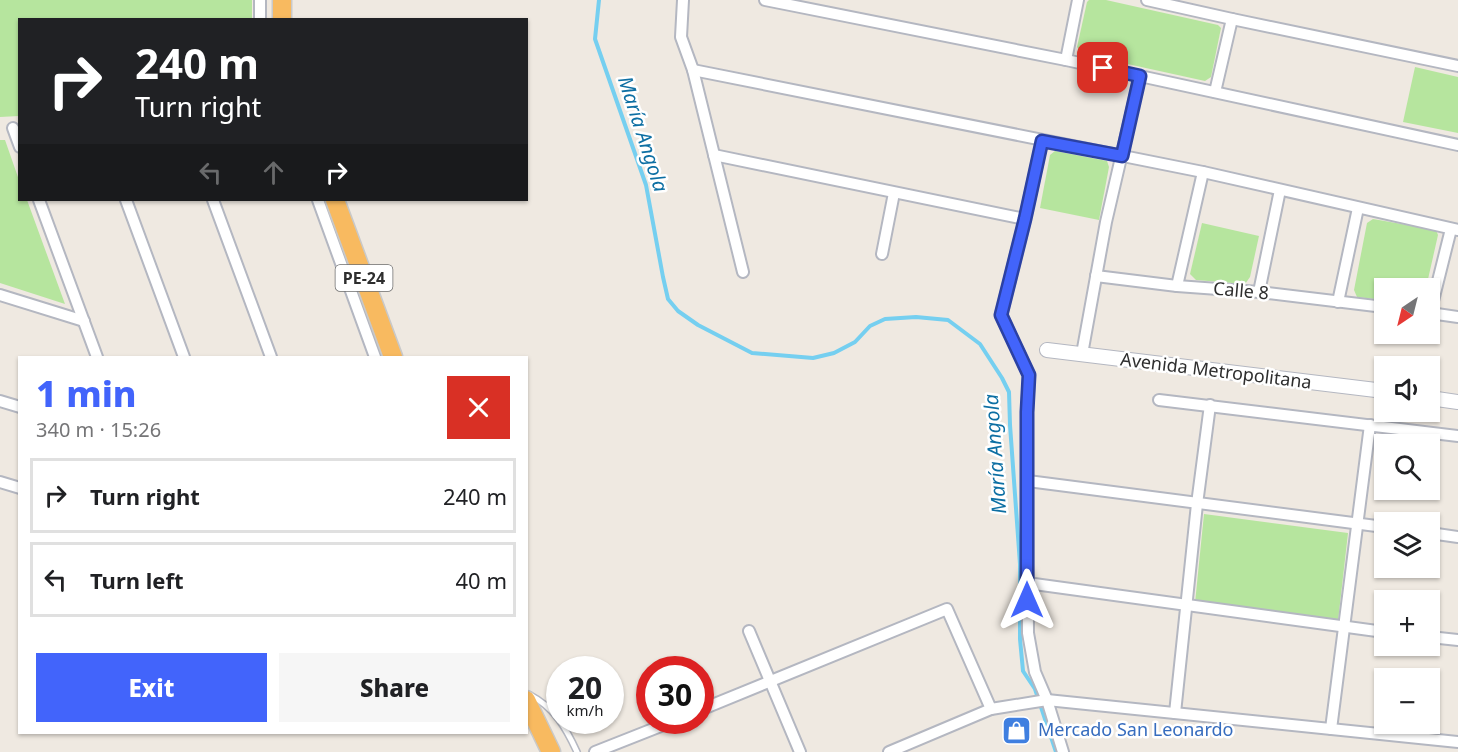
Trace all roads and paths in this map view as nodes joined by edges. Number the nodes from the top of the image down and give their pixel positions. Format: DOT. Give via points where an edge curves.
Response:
graph roads {
  1 [pos="260,0"];
  2 [pos="282,0"];
  3 [pos="683,0"];
  4 [pos="765,0"];
  5 [pos="1078,0"];
  6 [pos="1153,1"];
  7 [pos="261,18"];
  8 [pos="282,18"];
  9 [pos="1232,19"];
  10 [pos="1066,60"];
  11 [pos="1458,66"];
  12 [pos="693,70"];
  13 [pos="1140,76"];
  14 [pos="1215,92"];
  15 [pos="16,127"];
  16 [pos="0,129"];
  17 [pos="1042,141"];
  18 [pos="1458,145"];
  19 [pos="714,155"];
  20 [pos="1122,156"];
  21 [pos="1203,172"];
  22 [pos="1280,190"];
  23 [pos="894,193"];
  24 [pos="39,201"];
  25 [pos="126,201"];
  26 [pos="213,201"];
  27 [pos="318,201"];
  28 [pos="335,201"];
  29 [pos="1358,208"];
  30 [pos="1025,219"];
  31 [pos="1455,229"];
  32 [pos="882,254"];
  33 [pos="743,272"];
  34 [pos="1096,276"];
  35 [pos="1440,279"];
  36 [pos="1177,285"];
  37 [pos="1259,292"];
  38 [pos="0,295"];
  39 [pos="1338,302"];
  40 [pos="1374,306"];
  41 [pos="1440,314"];
  42 [pos="1458,316"];
  43 [pos="84,321"];
  44 [pos="1047,350"];
  45 [pos="1082,354"];
  46 [pos="97,356"];
  47 [pos="184,356"];
  48 [pos="271,356"];
  49 [pos="375,356"];
  50 [pos="393,356"];
  51 [pos="1374,391"];
  52 [pos="1440,399"];
  53 [pos="1160,400"];
  54 [pos="0,401"];
  55 [pos="1458,402"];
  56 [pos="1210,405"];
  57 [pos="18,406"];
  58 [pos="1370,425"];
  59 [pos="1458,436"];
  60 [pos="1028,481"];
  61 [pos="0,482"];
  62 [pos="18,487"];
  63 [pos="1197,504"];
  64 [pos="1356,523"];
  65 [pos="1374,526"];
  66 [pos="1440,534"];
  67 [pos="1458,537"];
  68 [pos="1027,583"];
  69 [pos="1187,604"];
  70 [pos="1345,628"];
  71 [pos="749,631"];
  72 [pos="1374,631"];
  73 [pos="1440,638"];
  74 [pos="1458,640"];
  75 [pos="771,682"];
  76 [pos="528,694"];
  77 [pos="1042,701"];
  78 [pos="528,704"];
  79 [pos="714,704"];
  80 [pos="991,709"];
  81 [pos="1175,713"];
  82 [pos="1331,729"];
  83 [pos="641,734"];
  84 [pos="1458,742"];
  85 [pos="551,752"];
  86 [pos="577,752"];
  87 [pos="595,752"];
  88 [pos="800,752"];
  89 [pos="890,752"];
  90 [pos="1063,752"];
  1 -- 7 [label="street"];
  2 -- 8 [label="highway"];
  3 -- 12 [label="street" via="681,37"];
  4 -- 10 [label="street"];
  5 -- 10 [label="street"];
  6 -- 9 [label="street"];
  9 -- 11 [label="street"];
  9 -- 14 [label="street"];
  10 -- 13 [label="street"];
  12 -- 17 [label="street"];
  12 -- 19 [label="street"];
  13 -- 14 [label="street"];
  13 -- 20 [label="street"];
  14 -- 18 [label="street"];
  15 -- 16 [label="street"];
  17 -- 20 [label="street"];
  17 -- 30 [label="street"];
  19 -- 23 [label="street"];
  19 -- 33 [label="street"];
  20 -- 21 [label="street"];
  20 -- 34 [label="street"];
  21 -- 22 [label="street"];
  21 -- 36 [label="street"];
  22 -- 29 [label="street"];
  22 -- 37 [label="street"];
  23 -- 30 [label="street"];
  23 -- 32 [label="street"];
  24 -- 43 [label="street"];
  25 -- 47 [label="street"];
  26 -- 48 [label="street"];
  27 -- 49 [label="street"];
  28 -- 50 [label="highway, PE-24"];
  29 -- 31 [label="street"];
  29 -- 39 [label="street"];
  30 -- 60 [label="street" via="1001,315 1029,375"];
  31 -- 35 [label="street"];
  34 -- 36 [label="street, Calle 8"];
  34 -- 45 [label="street"];
  36 -- 37 [label="street, Calle 8"];
  37 -- 39 [label="street, Calle 8"];
  38 -- 43 [label="street"];
  39 -- 40 [label="street, Calle 8"];
  41 -- 42 [label="street"];
  43 -- 46 [label="street"];
  44 -- 45 [label="street, Avenida Metropolitana"];
  45 -- 51 [label="street, Avenida Metropolitana"];
  52 -- 55 [label="street"];
  53 -- 56 [label="street"];
  54 -- 57 [label="street"];
  56 -- 58 [label="street"];
  56 -- 63 [label="street"];
  58 -- 59 [label="street"];
  58 -- 64 [label="street"];
  60 -- 63 [label="street"];
  60 -- 68 [label="street"];
  61 -- 62 [label="street"];
  63 -- 64 [label="street"];
  63 -- 69 [label="street"];
  64 -- 65 [label="street"];
  64 -- 70 [label="street"];
  66 -- 67 [label="street"];
  68 -- 69 [label="street"];
  68 -- 77 [label="street" via="1028,633"];
  69 -- 70 [label="street"];
  69 -- 81 [label="street"];
  70 -- 72 [label="street"];
  70 -- 82 [label="street"];
  71 -- 75 [label="street"];
  73 -- 74 [label="street"];
  75 -- 79 [label="street"];
  75 -- 80 [label="street" via="947,609"];
  75 -- 88 [label="street"];
  76 -- 86 [label="lane" via="550,707"];
  77 -- 80 [label="street"];
  77 -- 81 [label="street"];
  77 -- 90 [label="street"];
  78 -- 85 [label="highway"];
  80 -- 89 [label="street"];
  81 -- 82 [label="street"];
  82 -- 84 [label="street"];
  83 -- 87 [label="street"];
}
